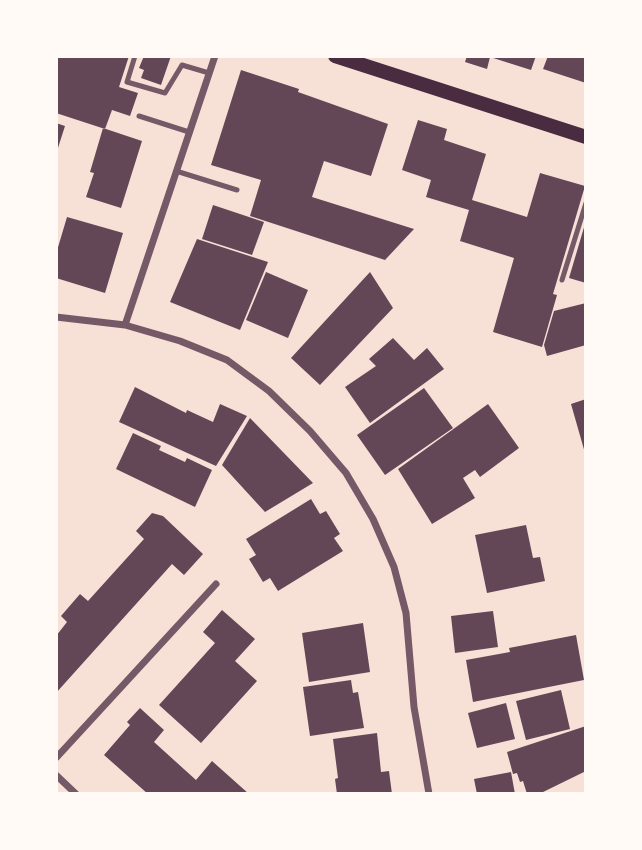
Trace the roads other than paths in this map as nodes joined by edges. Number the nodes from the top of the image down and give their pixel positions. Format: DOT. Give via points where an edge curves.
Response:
graph roads {
  1 [pos="135,56"];
  2 [pos="215,56"];
  3 [pos="335,56"];
  4 [pos="209,73"];
  5 [pos="139,116"];
  6 [pos="190,132"];
  7 [pos="586,137"];
  8 [pos="176,171"];
  9 [pos="237,190"];
  10 [pos="586,203"];
  11 [pos="562,280"];
  12 [pos="56,317"];
  13 [pos="125,325"];
  14 [pos="216,584"];
  15 [pos="56,758"];
  16 [pos="56,775"];
  17 [pos="76,794"];
  18 [pos="429,794"];
  1 -- 4 [label="lane" via="127,82 165,93 182,65"];
  2 -- 4 [label="street"];
  3 -- 7 [label="main road"];
  4 -- 6 [label="street"];
  5 -- 6 [label="lane"];
  6 -- 8 [label="street"];
  8 -- 9 [label="lane"];
  8 -- 13 [label="street"];
  10 -- 11 [label="lane"];
  12 -- 13 [label="street"];
  13 -- 18 [label="street" via="227,360 269,391 346,473 389,555 406,613 414,707"];
  14 -- 15 [label="street"];
  16 -- 17 [label="street"];
}
